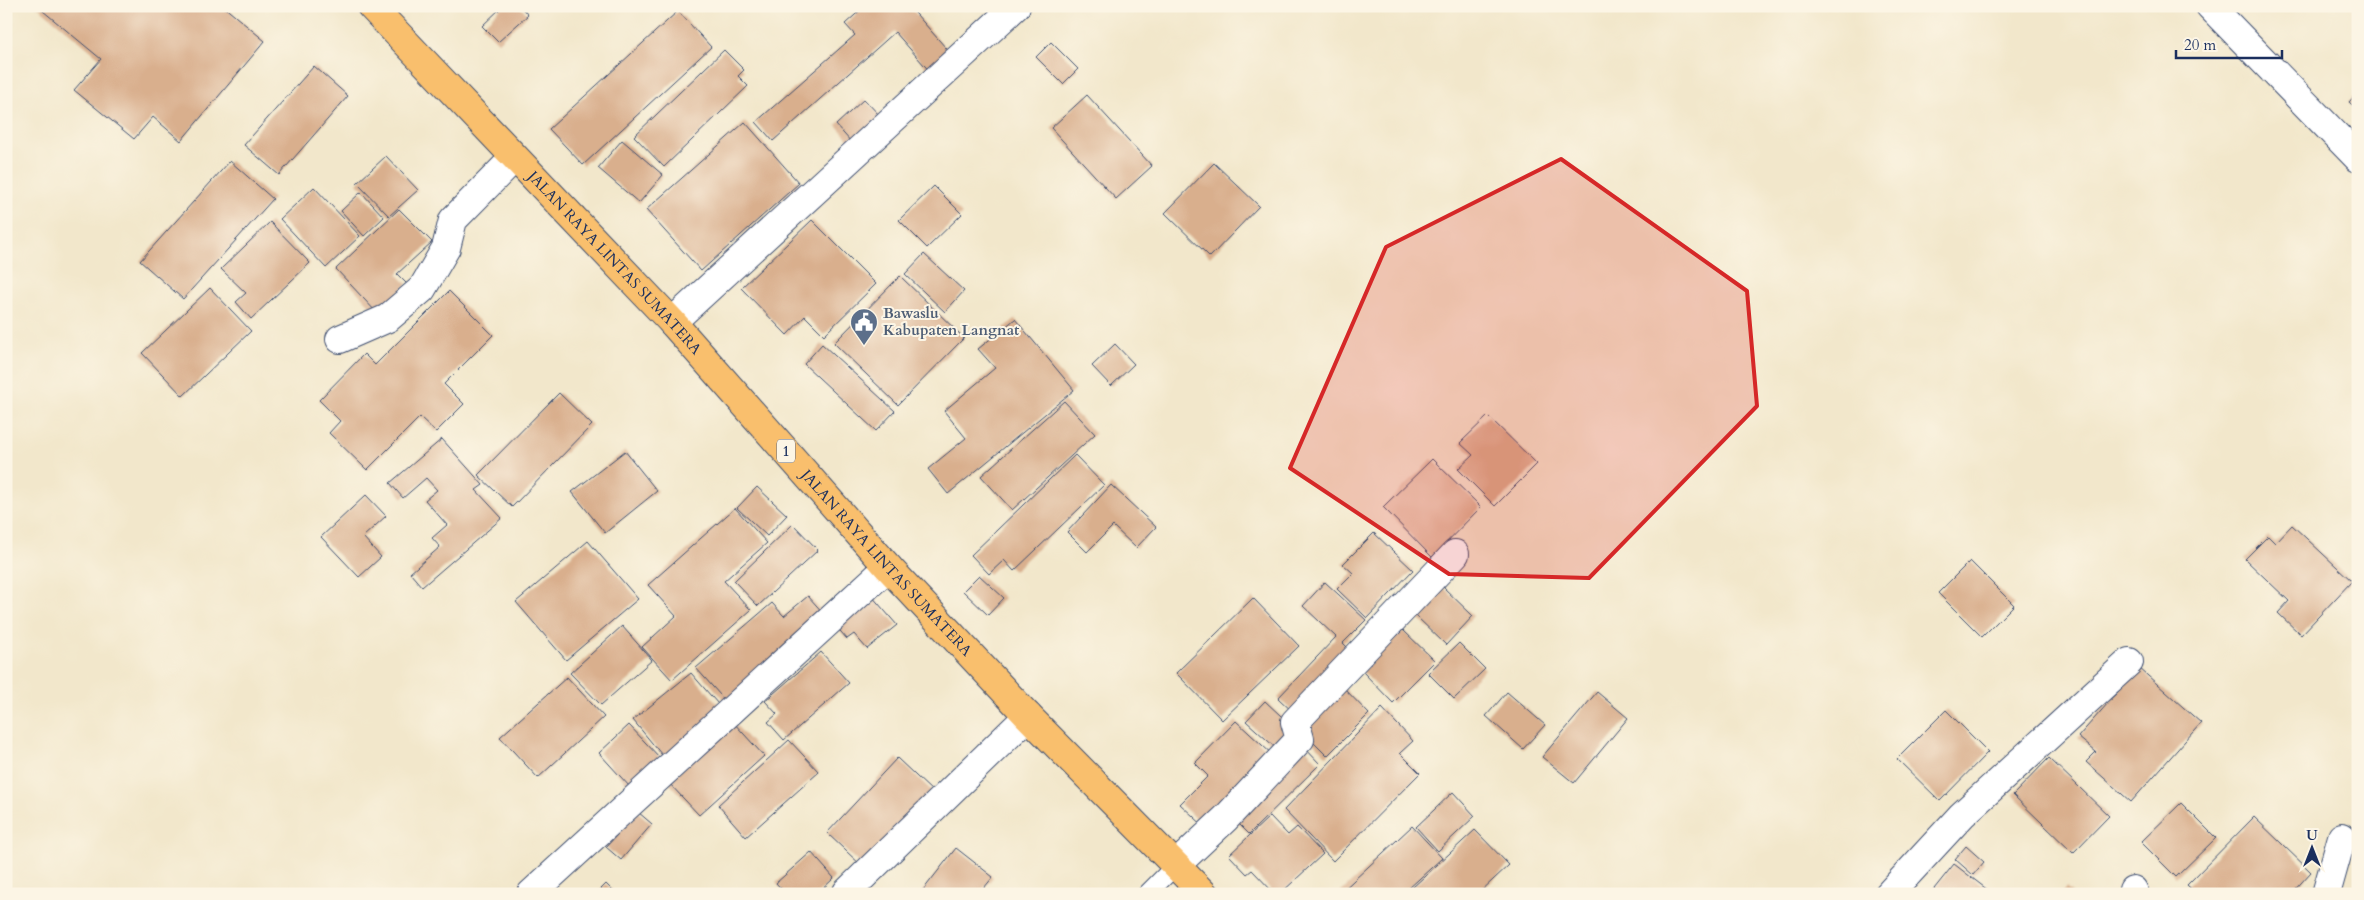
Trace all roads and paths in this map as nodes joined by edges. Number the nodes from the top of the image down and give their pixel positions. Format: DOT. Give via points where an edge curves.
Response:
graph roads {
  1 [pos="371,6"];
  2 [pos="1016,6"];
  3 [pos="2210,6"];
  4 [pos="514,158"];
  5 [pos="2358,158"];
  6 [pos="672,322"];
  7 [pos="340,339"];
  8 [pos="1455,554"];
  9 [pos="888,567"];
  10 [pos="2129,662"];
  11 [pos="1028,716"];
  12 [pos="2342,837"];
  13 [pos="1176,865"];
  14 [pos="847,892"];
  15 [pos="531,894"];
  16 [pos="1147,894"];
  17 [pos="1204,894"];
  18 [pos="1889,894"];
  19 [pos="2326,894"];
  1 -- 4 [label="highway, JALAN RAYA LINTAS SUMATERA / 1"];
  2 -- 6 [label="street"];
  3 -- 5 [label="street"];
  4 -- 6 [label="highway, JALAN RAYA LINTAS SUMATERA / 1"];
  4 -- 7 [label="street" via="453,220 446,248 422,289 388,318"];
  6 -- 9 [label="highway, JALAN RAYA LINTAS SUMATERA / 1"];
  8 -- 13 [label="street" via="1294,722 1300,739 1226,818"];
  9 -- 11 [label="highway, JALAN RAYA LINTAS SUMATERA / 1"];
  9 -- 15 [label="street"];
  10 -- 18 [label="street" via="1962,815"];
  11 -- 13 [label="highway, JALAN RAYA LINTAS SUMATERA / 1"];
  11 -- 14 [label="street"];
  12 -- 19 [label="street"];
  13 -- 16 [label="lane"];
  13 -- 17 [label="highway, JALAN RAYA LINTAS SUMATERA / 1"];
}
